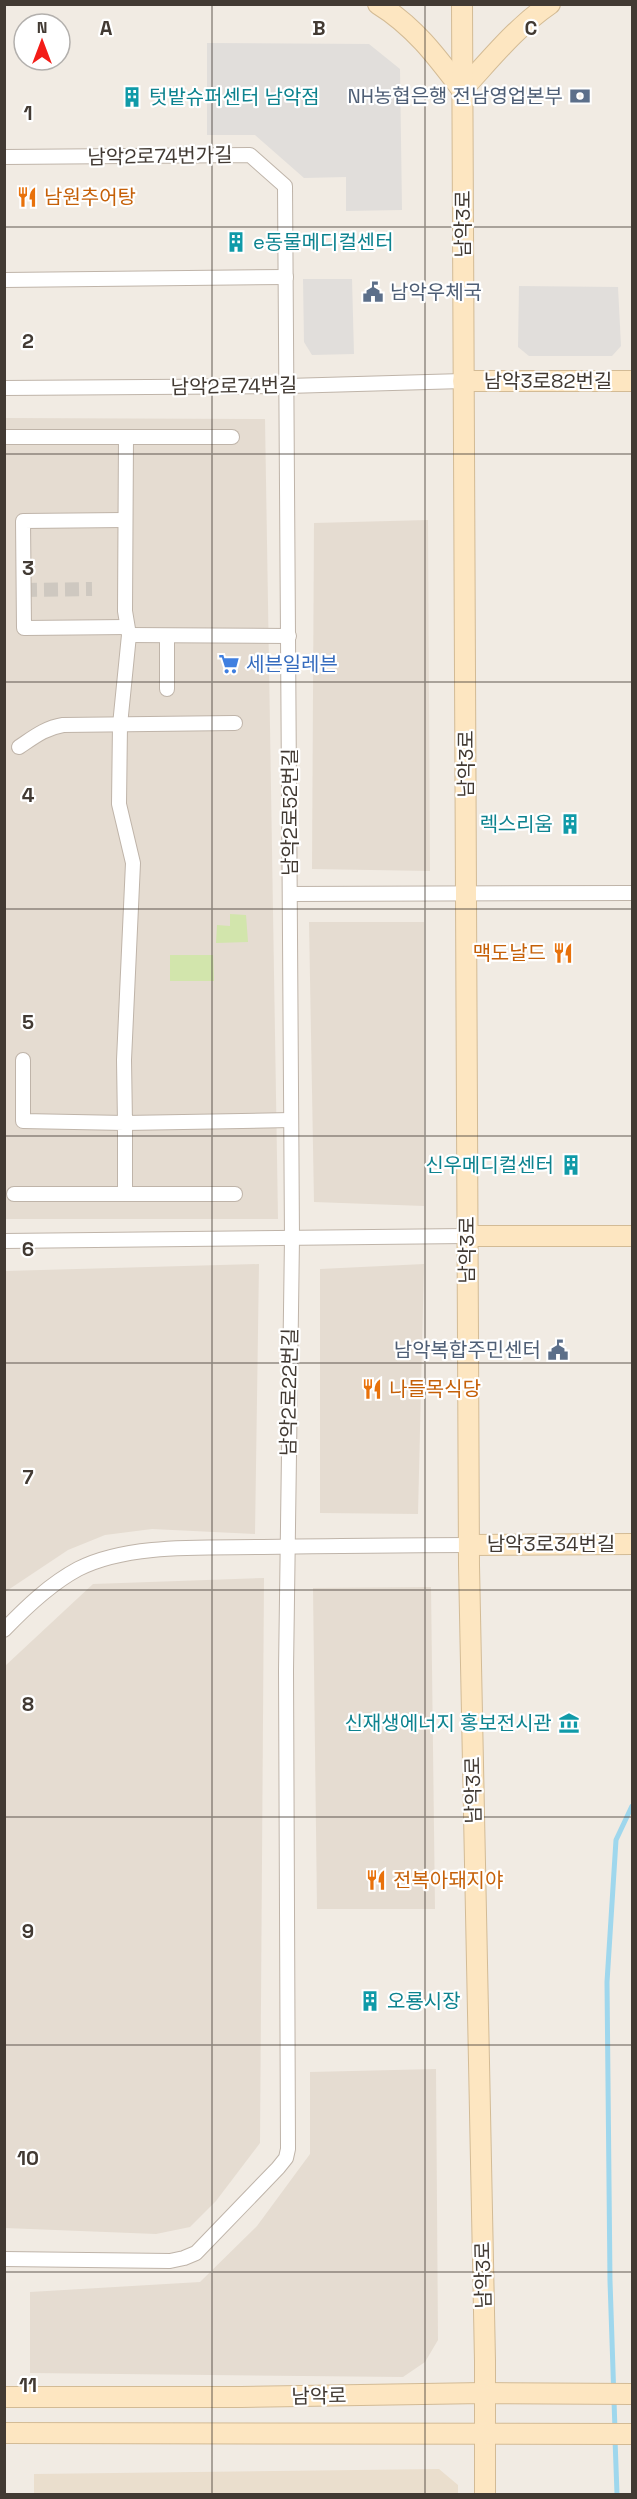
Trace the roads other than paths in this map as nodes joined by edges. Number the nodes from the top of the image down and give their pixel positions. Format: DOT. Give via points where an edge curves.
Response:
graph roads {
  1 [pos="378,4"];
  2 [pos="462,4"];
  3 [pos="550,4"];
  4 [pos="462,90"];
  5 [pos="4,157"];
  6 [pos="286,277"];
  7 [pos="4,280"];
  8 [pos="463,381"];
  9 [pos="633,381"];
  10 [pos="287,386"];
  11 [pos="4,388"];
  12 [pos="5,437"];
  13 [pos="126,437"];
  14 [pos="232,437"];
  15 [pos="124,520"];
  16 [pos="128,631"];
  17 [pos="167,636"];
  18 [pos="289,636"];
  19 [pos="167,689"];
  20 [pos="235,723"];
  21 [pos="120,725"];
  22 [pos="19,747"];
  23 [pos="467,893"];
  24 [pos="633,893"];
  25 [pos="290,894"];
  26 [pos="23,1060"];
  27 [pos="291,1120"];
  28 [pos="125,1123"];
  29 [pos="14,1194"];
  30 [pos="125,1194"];
  31 [pos="235,1194"];
  32 [pos="467,1236"];
  33 [pos="633,1236"];
  34 [pos="291,1238"];
  35 [pos="4,1241"];
  36 [pos="633,1544"];
  37 [pos="469,1545"];
  38 [pos="286,1547"];
  39 [pos="4,1630"];
  40 [pos="4,2259"];
  41 [pos="483,2393"];
  42 [pos="633,2394"];
  43 [pos="4,2397"];
  44 [pos="4,2433"];
  45 [pos="484,2434"];
  46 [pos="633,2434"];
  47 [pos="485,2494"];
  1 -- 4 [label="street" via="415,32"];
  2 -- 4 [label="street, 남악3로"];
  3 -- 4 [label="street" via="512,34"];
  4 -- 8 [label="street, 남악3로"];
  5 -- 6 [label="street, 남악2로74번가길" via="250,155 285,186"];
  6 -- 7 [label="street"];
  6 -- 10 [label="street, 남악2로74번가길"];
  8 -- 9 [label="street, 남악3로82번길"];
  8 -- 10 [label="street, 남악2로74번길"];
  8 -- 23 [label="street, 남악3로"];
  10 -- 11 [label="street, 남악2로74번길"];
  10 -- 18 [label="street, 남악2로52번길"];
  12 -- 13 [label="street"];
  13 -- 14 [label="street"];
  13 -- 15 [label="street"];
  15 -- 16 [label="street"];
  15 -- 16 [label="street" via="23,522 24,627"];
  16 -- 17 [label="street"];
  16 -- 21 [label="street"];
  17 -- 18 [label="street"];
  17 -- 19 [label="street"];
  18 -- 25 [label="street, 남악2로52번길"];
  20 -- 21 [label="street"];
  21 -- 22 [label="street" via="63,725 50,728"];
  21 -- 28 [label="street" via="119,804 133,863"];
  23 -- 24 [label="street"];
  23 -- 25 [label="street"];
  23 -- 32 [label="street, 남악3로"];
  25 -- 27 [label="street, 남악2로52번길"];
  26 -- 28 [label="street" via="23,1121"];
  27 -- 28 [label="street"];
  27 -- 34 [label="street, 남악2로52번길"];
  28 -- 30 [label="street"];
  29 -- 30 [label="street"];
  30 -- 31 [label="street"];
  32 -- 33 [label="street"];
  32 -- 34 [label="street"];
  32 -- 37 [label="street, 남악3로"];
  34 -- 35 [label="street"];
  34 -- 38 [label="street, 남악2로22번길"];
  36 -- 37 [label="street, 남악3로34번길"];
  37 -- 38 [label="street"];
  37 -- 41 [label="street, 남악3로"];
  38 -- 39 [label="street" via="163,1549 79,1568 56,1583"];
  38 -- 40 [label="street, 남악2로22번길" via="290,2132 286,2158 196,2253 184,2258"];
  41 -- 42 [label="street, 남악로"];
  41 -- 43 [label="street, 남악로"];
  41 -- 45 [label="street, 남악3로"];
  44 -- 45 [label="street, 남악로"];
  45 -- 46 [label="street, 남악로"];
  45 -- 47 [label="street, 남악3로"];
}
